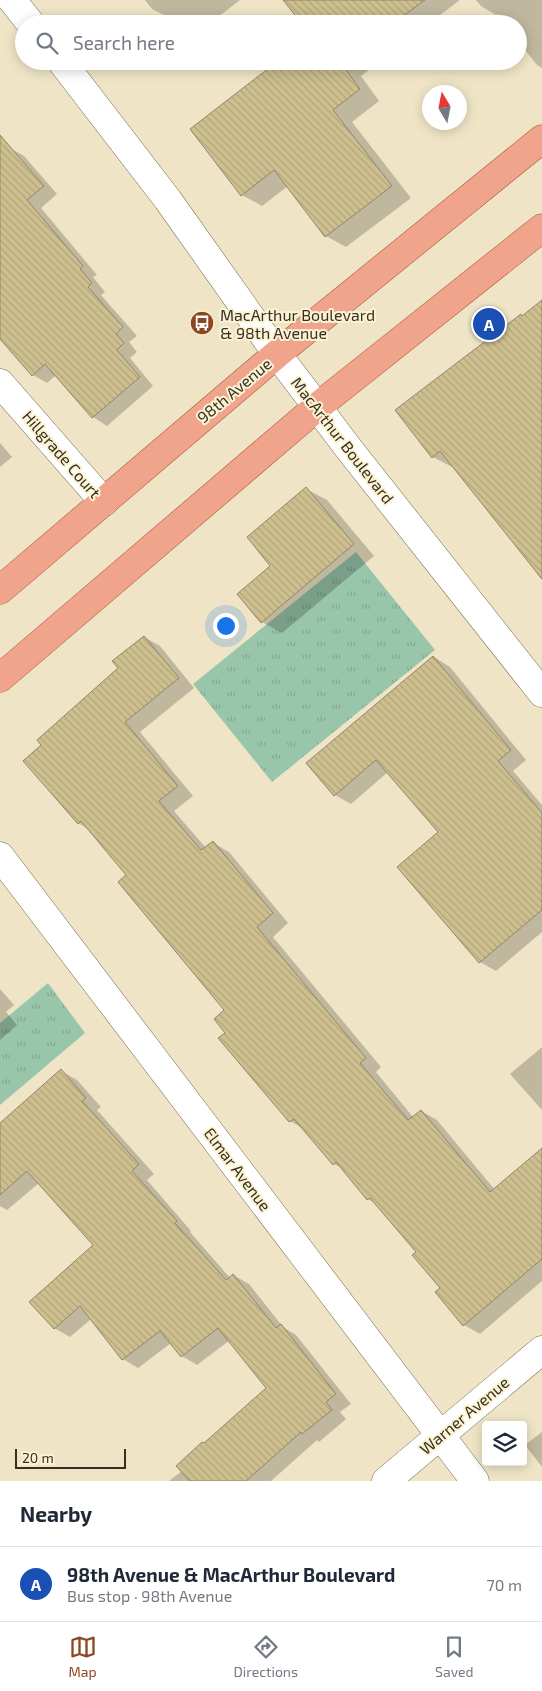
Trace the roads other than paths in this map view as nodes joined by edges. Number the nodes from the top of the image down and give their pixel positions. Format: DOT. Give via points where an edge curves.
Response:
graph roads {
  1 [pos="12,0"];
  2 [pos="24,15"];
  3 [pos="68,70"];
  4 [pos="542,139"];
  5 [pos="542,228"];
  6 [pos="277,354"];
  7 [pos="0,383"];
  8 [pos="317,407"];
  9 [pos="104,502"];
  10 [pos="0,590"];
  11 [pos="0,678"];
  12 [pos="542,693"];
  13 [pos="0,856"];
  14 [pos="542,1350"];
  15 [pos="440,1435"];
  16 [pos="386,1481"];
  17 [pos="475,1481"];
  1 -- 2 [label="street"];
  3 -- 6 [label="street, MacArthur Boulevard" via="168,200"];
  4 -- 6 [label="main road, 98th Avenue"];
  5 -- 8 [label="main road"];
  6 -- 8 [label="street, MacArthur Boulevard"];
  6 -- 9 [label="main road, 98th Avenue"];
  7 -- 9 [label="street, Hillgrade Court"];
  8 -- 11 [label="main road"];
  8 -- 12 [label="street, MacArthur Boulevard"];
  9 -- 10 [label="main road, 98th Avenue"];
  13 -- 15 [label="street, Elmar Avenue"];
  14 -- 15 [label="street, Warner Avenue"];
  15 -- 16 [label="street, Warner Avenue"];
  15 -- 17 [label="street, Elmar Avenue"];
}
